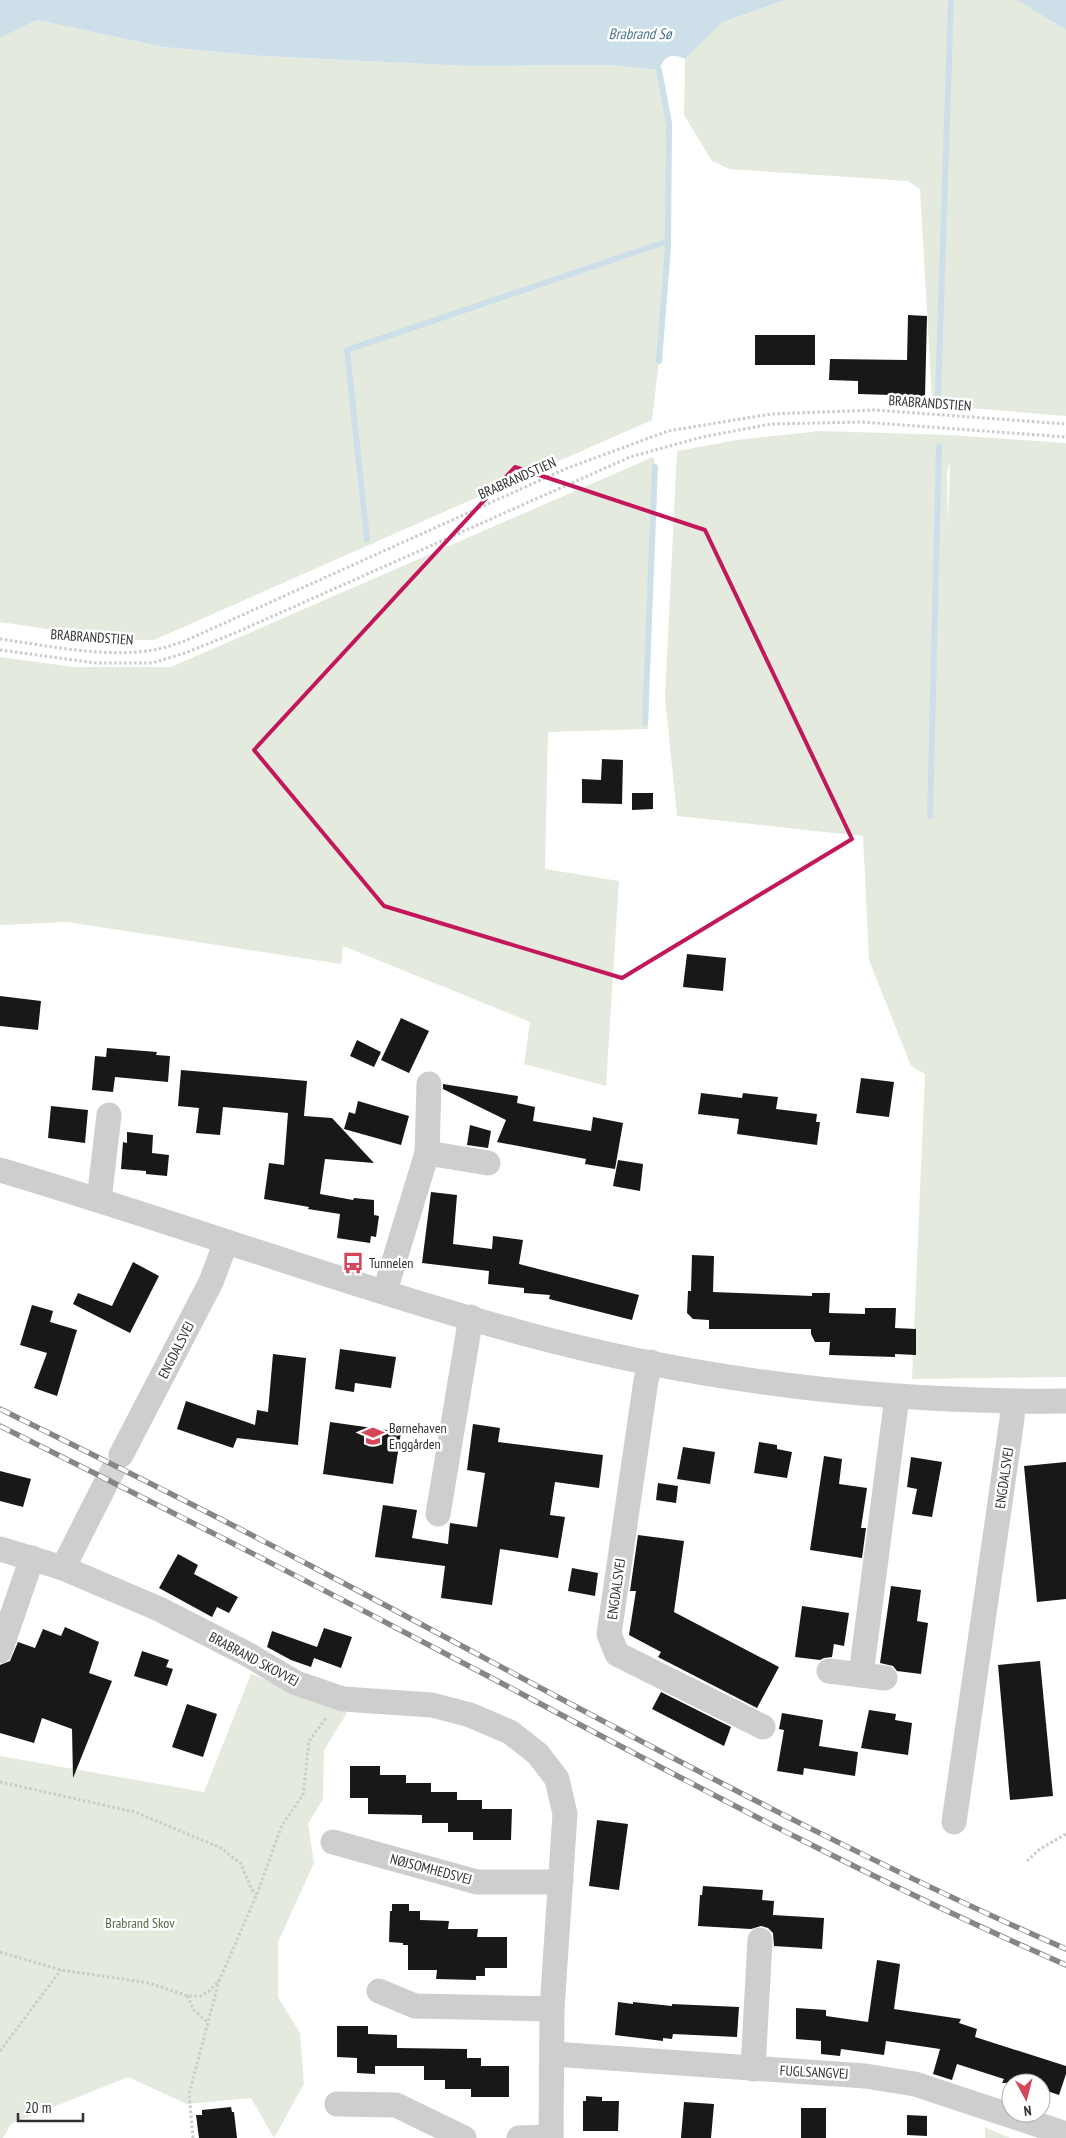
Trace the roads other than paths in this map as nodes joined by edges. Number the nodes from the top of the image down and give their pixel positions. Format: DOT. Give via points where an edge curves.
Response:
graph roads {
  1 [pos="429,1084"];
  2 [pos="109,1114"];
  3 [pos="427,1153"];
  4 [pos="488,1163"];
  5 [pos="0,1170"];
  6 [pos="99,1200"];
  7 [pos="226,1242"];
  8 [pos="385,1291"];
  9 [pos="471,1317"];
  10 [pos="651,1362"];
  11 [pos="897,1397"];
  12 [pos="1066,1401"];
  13 [pos="1013,1402"];
  14 [pos="126,1445"];
  15 [pos="104,1487"];
  16 [pos="438,1514"];
  17 [pos="0,1550"];
  18 [pos="32,1558"];
  19 [pos="64,1568"];
  20 [pos="0,1651"];
  21 [pos="829,1671"];
  22 [pos="763,1727"];
  23 [pos="954,1822"];
  24 [pos="333,1842"];
  25 [pos="561,1882"];
  26 [pos="760,1940"];
  27 [pos="379,1991"];
  28 [pos="552,2009"];
  29 [pos="553,2054"];
  30 [pos="753,2069"];
  31 [pos="336,2104"];
  32 [pos="1066,2134"];
  33 [pos="464,2138"];
  34 [pos="519,2138"];
  35 [pos="551,2138"];
  1 -- 3 [label="street"];
  2 -- 6 [label="street"];
  3 -- 4 [label="street"];
  3 -- 8 [label="street"];
  5 -- 6 [label="street"];
  6 -- 7 [label="street"];
  7 -- 8 [label="street"];
  7 -- 14 [label="street, ENGDALSVEJ" via="211,1282"];
  8 -- 9 [label="street"];
  9 -- 10 [label="street" via="526,1334"];
  9 -- 16 [label="street"];
  10 -- 11 [label="street" via="760,1382"];
  10 -- 22 [label="street, ENGDALSVEJ" via="609,1634 617,1654"];
  11 -- 13 [label="street"];
  11 -- 21 [label="street" via="873,1677"];
  12 -- 13 [label="street"];
  13 -- 23 [label="street, ENGDALSVEJ"];
  15 -- 19 [label="street"];
  17 -- 18 [label="street, BRABRAND SKOVVEJ"];
  18 -- 19 [label="street, BRABRAND SKOVVEJ"];
  18 -- 20 [label="street"];
  19 -- 25 [label="street, BRABRAND SKOVVEJ" via="159,1609 296,1683 343,1699 432,1705 470,1715 510,1732 538,1754 557,1779 565,1814"];
  24 -- 25 [label="street, NØJSOMHEDSVEJ" via="477,1882"];
  25 -- 28 [label="street"];
  26 -- 30 [label="street"];
  27 -- 28 [label="street" via="415,2006"];
  28 -- 29 [label="street"];
  29 -- 30 [label="street, FUGLSANGVEJ"];
  29 -- 35 [label="street"];
  30 -- 32 [label="street, FUGLSANGVEJ" via="865,2076 915,2084"];
  31 -- 33 [label="street" via="396,2106"];
  34 -- 35 [label="street"];
}
